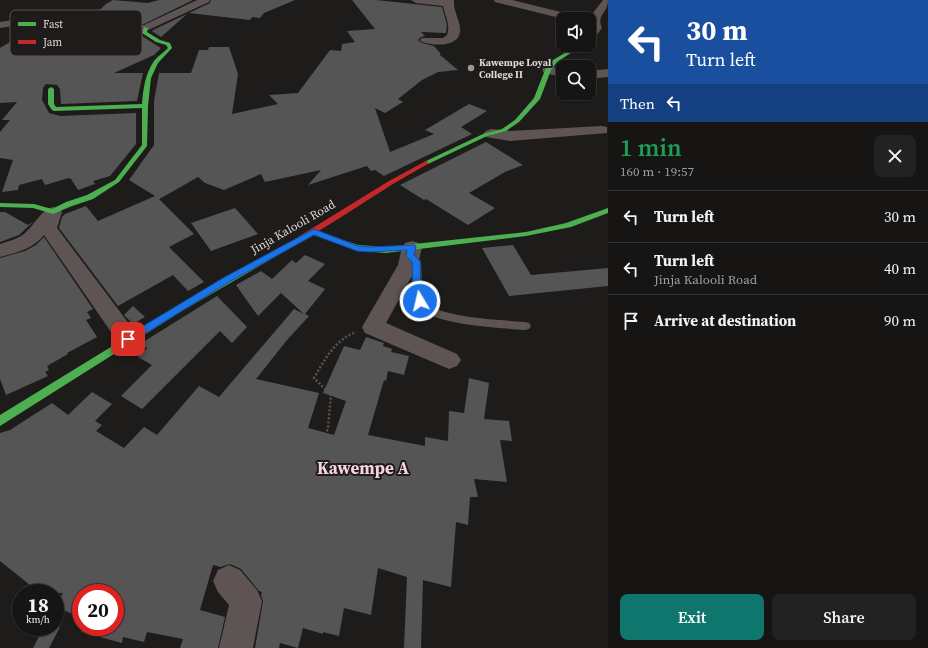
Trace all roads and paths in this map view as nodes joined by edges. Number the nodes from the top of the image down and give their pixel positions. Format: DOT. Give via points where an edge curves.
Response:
graph roads {
  1 [pos="205,0"];
  2 [pos="416,0"];
  3 [pos="499,0"];
  4 [pos="608,1"];
  5 [pos="449,2"];
  6 [pos="556,14"];
  7 [pos="596,15"];
  8 [pos="10,23"];
  9 [pos="0,25"];
  10 [pos="142,28"];
  11 [pos="146,28"];
  12 [pos="426,40"];
  13 [pos="570,52"];
  14 [pos="548,70"];
  15 [pos="556,72"];
  16 [pos="608,73"];
  17 [pos="596,74"];
  18 [pos="51,89"];
  19 [pos="145,106"];
  20 [pos="602,130"];
  21 [pos="491,134"];
  22 [pos="0,205"];
  23 [pos="608,210"];
  24 [pos="53,212"];
  25 [pos="314,232"];
  26 [pos="0,251"];
  27 [pos="411,251"];
  28 [pos="524,326"];
  29 [pos="373,327"];
  30 [pos="128,339"];
  31 [pos="449,360"];
  32 [pos="0,421"];
  33 [pos="229,581"];
  34 [pos="236,648"];
  1 -- 11 [label="street"];
  2 -- 5 [label="street"];
  3 -- 6 [label="street"];
  4 -- 7 [label="street"];
  5 -- 12 [label="street" via="454,35 446,41"];
  8 -- 9 [label="street"];
  10 -- 11 [label="street"];
  11 -- 19 [label="street" via="144,32 168,44 170,48 156,62 147,87"];
  13 -- 14 [label="street, Jinja Kalooli Road" via="555,61"];
  14 -- 15 [label="street"];
  14 -- 21 [label="street, Jinja Kalooli Road" via="536,99 518,121 504,130"];
  16 -- 17 [label="street"];
  18 -- 19 [label="street" via="51,104 54,109"];
  19 -- 24 [label="street" via="145,145 117,181 90,197"];
  20 -- 21 [label="street" via="510,136"];
  21 -- 25 [label="street, Jinja Kalooli Road" via="398,177"];
  22 -- 24 [label="street" via="33,206"];
  23 -- 27 [label="street" via="580,221 534,233"];
  24 -- 26 [label="street" via="32,237 21,244"];
  24 -- 30 [label="street" via="48,228"];
  25 -- 27 [label="street" via="363,249"];
  25 -- 30 [label="street, Jinja Kalooli Road" via="226,280"];
  27 -- 28 [label="lane" via="416,261 417,289 423,308 438,315 468,321"];
  27 -- 29 [label="street" via="408,265"];
  29 -- 31 [label="street"];
  29 -- 33 [label="path" via="350,334 328,352 314,378 331,395 328,428 308,483 299,498 254,482 234,523 229,526 216,564"];
  30 -- 32 [label="street, Jinja Kalooli Road"];
  33 -- 34 [label="street" via="246,601"];
}
